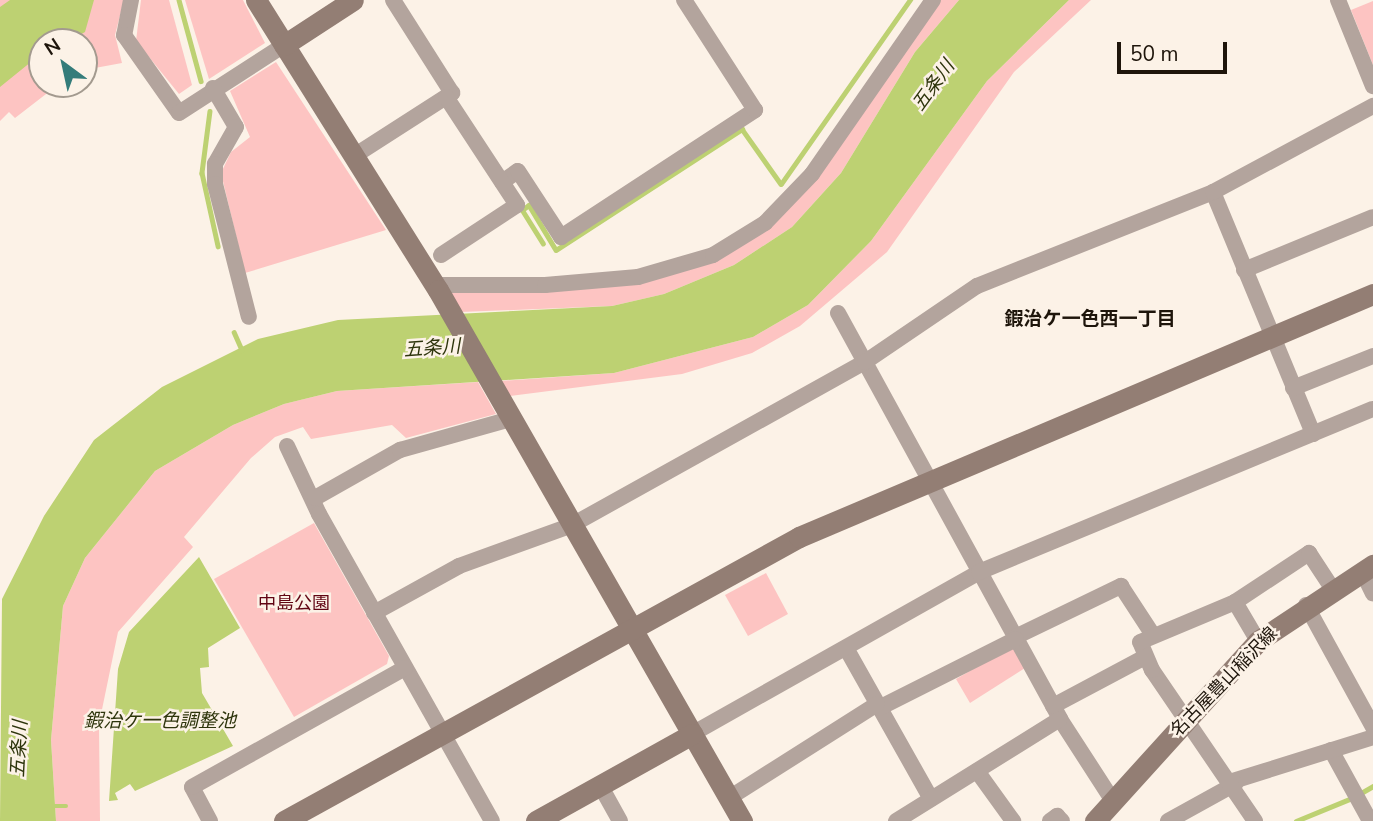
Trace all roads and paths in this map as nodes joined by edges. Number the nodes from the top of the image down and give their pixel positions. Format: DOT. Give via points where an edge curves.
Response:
graph roads {
  1 [pos="131,0"];
  2 [pos="256,0"];
  3 [pos="353,0"];
  4 [pos="393,0"];
  5 [pos="684,0"];
  6 [pos="933,0"];
  7 [pos="1338,0"];
  8 [pos="284,45"];
  9 [pos="1373,86"];
  10 [pos="213,88"];
  11 [pos="446,97"];
  12 [pos="1373,106"];
  13 [pos="354,156"];
  14 [pos="502,182"];
  15 [pos="1213,192"];
  16 [pos="1373,217"];
  17 [pos="441,255"];
  18 [pos="1244,270"];
  19 [pos="436,288"];
  20 [pos="1373,294"];
  21 [pos="838,313"];
  22 [pos="249,317"];
  23 [pos="1272,336"];
  24 [pos="1373,356"];
  25 [pos="865,362"];
  26 [pos="1293,388"];
  27 [pos="1373,409"];
  28 [pos="511,419"];
  29 [pos="1312,434"];
  30 [pos="287,446"];
  31 [pos="928,478"];
  32 [pos="315,498"];
  33 [pos="572,525"];
  34 [pos="1368,568"];
  35 [pos="979,572"];
  36 [pos="1332,588"];
  37 [pos="1373,594"];
  38 [pos="1235,602"];
  39 [pos="1306,605"];
  40 [pos="374,613"];
  41 [pos="632,628"];
  42 [pos="1153,635"];
  43 [pos="1015,638"];
  44 [pos="1258,641"];
  45 [pos="846,648"];
  46 [pos="1145,657"];
  47 [pos="405,668"];
  48 [pos="878,706"];
  49 [pos="1056,713"];
  50 [pos="1189,718"];
  51 [pos="1373,727"];
  52 [pos="442,733"];
  53 [pos="692,734"];
  54 [pos="1373,737"];
  55 [pos="1331,750"];
  56 [pos="977,771"];
  57 [pos="1234,782"];
  58 [pos="600,785"];
  59 [pos="729,798"];
  60 [pos="931,799"];
  61 [pos="1113,801"];
  62 [pos="899,820"];
  63 [pos="211,821"];
  64 [pos="284,821"];
  65 [pos="492,821"];
  66 [pos="536,821"];
  67 [pos="620,821"];
  68 [pos="742,821"];
  69 [pos="1013,821"];
  70 [pos="1050,821"];
  71 [pos="1062,821"];
  72 [pos="1095,821"];
  73 [pos="1168,821"];
  74 [pos="1255,821"];
  75 [pos="1370,821"];
  1 -- 10 [label="street" via="124,35 179,113"];
  2 -- 8 [label="street"];
  3 -- 8 [label="street"];
  4 -- 11 [label="street" via="452,93"];
  5 -- 14 [label="street" via="755,110 561,237 518,171"];
  6 -- 19 [label="street" via="813,174 765,223 713,255 638,277"];
  7 -- 9 [label="street"];
  8 -- 10 [label="street"];
  8 -- 13 [label="street"];
  10 -- 22 [label="street" via="236,127 215,164 215,184"];
  11 -- 13 [label="street"];
  11 -- 14 [label="street"];
  12 -- 15 [label="street"];
  13 -- 19 [label="street"];
  14 -- 17 [label="street" via="517,205"];
  15 -- 18 [label="street"];
  15 -- 25 [label="street" via="977,286"];
  16 -- 18 [label="street"];
  18 -- 23 [label="street"];
  19 -- 28 [label="street"];
  20 -- 23 [label="street"];
  21 -- 25 [label="street"];
  23 -- 26 [label="street"];
  23 -- 31 [label="street"];
  24 -- 26 [label="street"];
  25 -- 31 [label="street"];
  25 -- 33 [label="street"];
  26 -- 29 [label="street"];
  27 -- 29 [label="street"];
  28 -- 32 [label="street" via="400,450"];
  28 -- 33 [label="street"];
  29 -- 35 [label="street"];
  30 -- 32 [label="street"];
  31 -- 35 [label="street"];
  31 -- 41 [label="street" via="769,551"];
  32 -- 40 [label="street"];
  33 -- 40 [label="street" via="459,566"];
  33 -- 41 [label="street"];
  34 -- 36 [label="street, 名古屋豊山稲沢線"];
  34 -- 37 [label="street"];
  35 -- 43 [label="street"];
  35 -- 45 [label="street"];
  36 -- 38 [label="street" via="1309,552"];
  36 -- 39 [label="street, 名古屋豊山稲沢線"];
  38 -- 42 [label="street"];
  38 -- 44 [label="street"];
  39 -- 44 [label="street, 名古屋豊山稲沢線"];
  39 -- 51 [label="street"];
  40 -- 47 [label="street"];
  41 -- 52 [label="street"];
  41 -- 53 [label="street"];
  42 -- 43 [label="street" via="1121,586"];
  42 -- 46 [label="street" via="1140,642"];
  43 -- 48 [label="street"];
  43 -- 49 [label="street"];
  44 -- 50 [label="street, 名古屋豊山稲沢線"];
  45 -- 48 [label="street"];
  45 -- 53 [label="street"];
  46 -- 49 [label="street"];
  46 -- 50 [label="street"];
  47 -- 52 [label="street"];
  47 -- 63 [label="street" via="191,787"];
  48 -- 59 [label="street"];
  48 -- 60 [label="street"];
  49 -- 56 [label="street"];
  49 -- 61 [label="street"];
  50 -- 57 [label="street"];
  50 -- 61 [label="street, 名古屋豊山稲沢線"];
  52 -- 64 [label="street"];
  52 -- 65 [label="street"];
  53 -- 58 [label="street"];
  53 -- 59 [label="street"];
  54 -- 55 [label="street"];
  55 -- 57 [label="street"];
  55 -- 75 [label="street"];
  56 -- 60 [label="street"];
  56 -- 69 [label="street"];
  57 -- 73 [label="street"];
  57 -- 74 [label="street"];
  58 -- 66 [label="street"];
  58 -- 67 [label="street"];
  59 -- 68 [label="street"];
  60 -- 62 [label="street"];
  61 -- 72 [label="street, 名古屋豊山稲沢線"];
  70 -- 71 [label="street" via="1057,816"];
}
